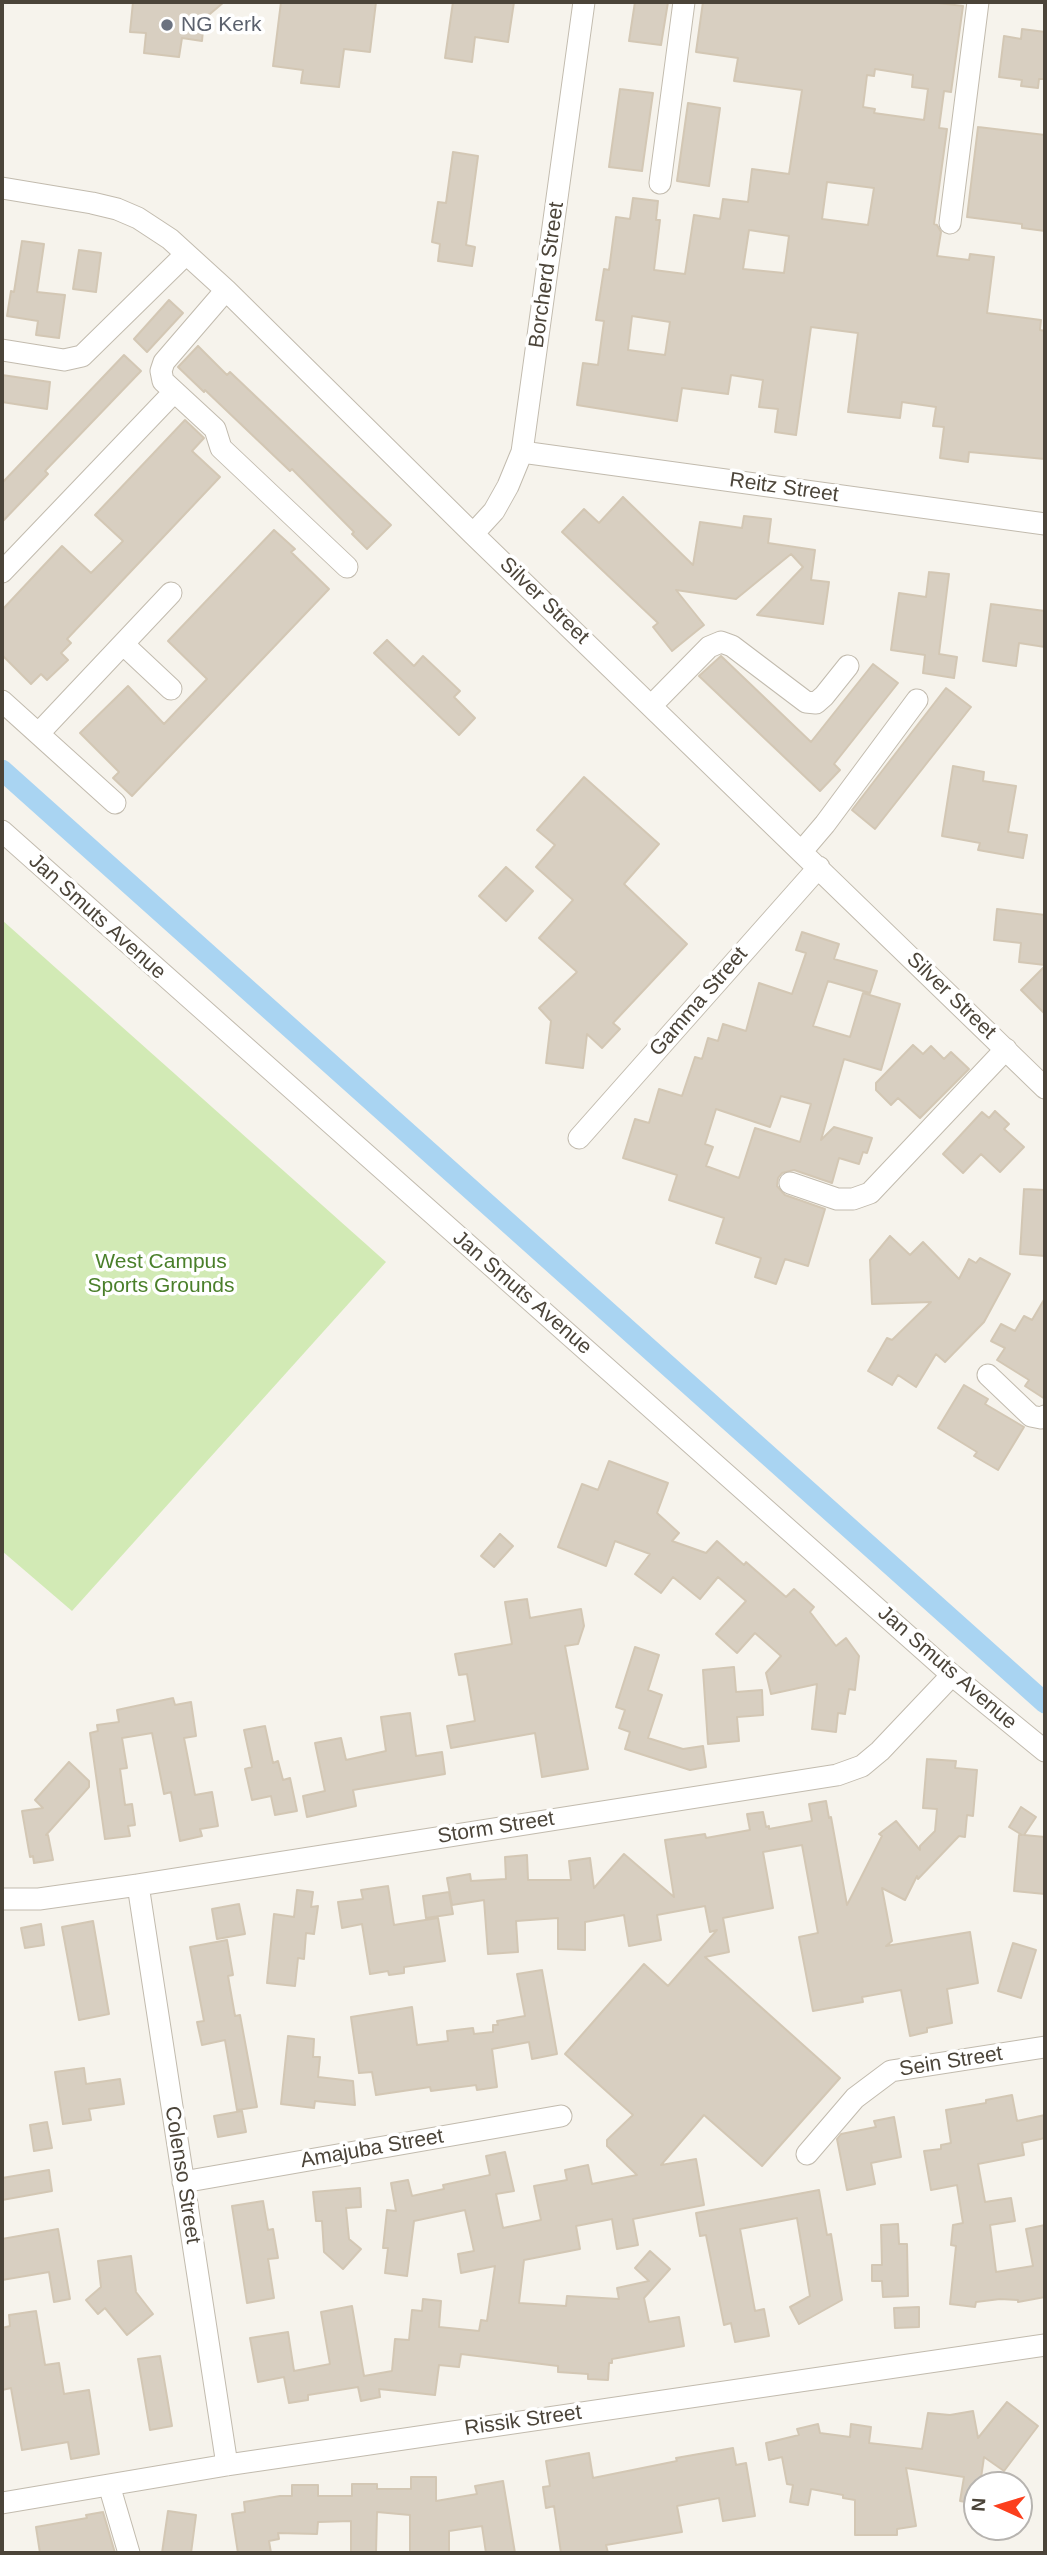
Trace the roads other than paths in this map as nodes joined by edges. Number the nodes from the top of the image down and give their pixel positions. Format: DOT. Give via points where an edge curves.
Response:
graph roads {
  1 [pos="584,2"];
  2 [pos="684,2"];
  3 [pos="978,2"];
  4 [pos="660,183"];
  5 [pos="2,188"];
  6 [pos="950,223"];
  7 [pos="186,254"];
  8 [pos="226,290"];
  9 [pos="2,350"];
  10 [pos="174,392"];
  11 [pos="522,452"];
  12 [pos="1045,523"];
  13 [pos="473,534"];
  14 [pos="347,567"];
  15 [pos="2,572"];
  16 [pos="172,593"];
  17 [pos="124,644"];
  18 [pos="848,666"];
  19 [pos="171,689"];
  20 [pos="917,700"];
  21 [pos="2,701"];
  22 [pos="652,705"];
  23 [pos="39,733"];
  24 [pos="115,803"];
  25 [pos="2,831"];
  26 [pos="802,851"];
  27 [pos="818,867"];
  28 [pos="1006,1049"];
  29 [pos="1045,1088"];
  30 [pos="579,1138"];
  31 [pos="790,1183"];
  32 [pos="988,1375"];
  33 [pos="1045,1416"];
  34 [pos="952,1675"];
  35 [pos="1045,1751"];
  36 [pos="138,1885"];
  37 [pos="2,1899"];
  38 [pos="1045,2047"];
  39 [pos="561,2116"];
  40 [pos="807,2154"];
  41 [pos="183,2182"];
  42 [pos="1045,2345"];
  43 [pos="227,2465"];
  44 [pos="109,2485"];
  45 [pos="2,2503"];
  46 [pos="129,2553"];
  1 -- 11 [label="street, Borcherd Street"];
  2 -- 4 [label="street"];
  3 -- 6 [label="street"];
  5 -- 7 [label="street, Silver Street" via="117,209 138,218"];
  7 -- 8 [label="street, Silver Street"];
  7 -- 9 [label="street" via="82,356 64,360"];
  8 -- 10 [label="street" via="162,366 163,381"];
  8 -- 13 [label="street, Silver Street"];
  10 -- 14 [label="street" via="215,429 221,448"];
  10 -- 15 [label="street"];
  11 -- 12 [label="street, Reitz Street"];
  11 -- 13 [label="street, Borcherd Street" via="499,503"];
  13 -- 22 [label="street, Silver Street"];
  16 -- 17 [label="street"];
  17 -- 19 [label="street"];
  17 -- 23 [label="street"];
  18 -- 22 [label="street" via="824,696 806,702 733,646 721,642 709,646"];
  20 -- 26 [label="street"];
  21 -- 23 [label="street"];
  22 -- 26 [label="street, Silver Street"];
  23 -- 24 [label="street"];
  25 -- 34 [label="street, Jan Smuts Avenue"];
  26 -- 27 [label="street, Silver Street"];
  27 -- 28 [label="street, Silver Street"];
  27 -- 30 [label="street, Gamma Street"];
  28 -- 29 [label="street, Silver Street"];
  28 -- 31 [label="street" via="870,1193 837,1199"];
  32 -- 33 [label="street" via="1031,1416"];
  34 -- 35 [label="street, Jan Smuts Avenue"];
  34 -- 36 [label="street, Storm Street" via="880,1751 862,1766 837,1775"];
  36 -- 37 [label="street, Storm Street" via="39,1899"];
  36 -- 41 [label="street, Colenso Street"];
  38 -- 40 [label="street, Sein Street" via="891,2071 855,2098"];
  39 -- 41 [label="street, Amajuba Street"];
  41 -- 43 [label="street, Colenso Street"];
  42 -- 43 [label="street, Rissik Street"];
  43 -- 44 [label="street, Rissik Street"];
  44 -- 45 [label="street, Rissik Street"];
  44 -- 46 [label="street"];
}
